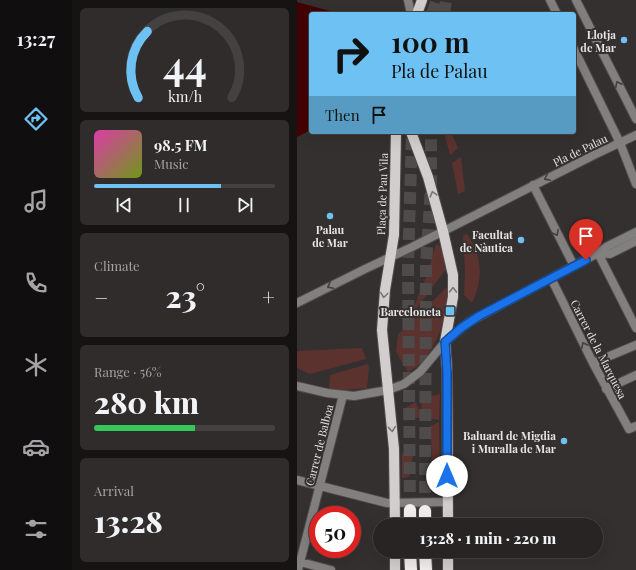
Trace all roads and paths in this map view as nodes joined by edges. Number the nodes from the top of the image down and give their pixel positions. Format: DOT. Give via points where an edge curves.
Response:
graph roads {
  1 [pos="408,0"];
  2 [pos="422,0"];
  3 [pos="550,0"];
  4 [pos="576,0"];
  5 [pos="411,12"];
  6 [pos="418,12"];
  7 [pos="556,12"];
  8 [pos="576,53"];
  9 [pos="636,119"];
  10 [pos="397,134"];
  11 [pos="412,134"];
  12 [pos="636,135"];
  13 [pos="620,143"];
  14 [pos="636,184"];
  15 [pos="533,185"];
  16 [pos="443,231"];
  17 [pos="636,232"];
  18 [pos="636,241"];
  19 [pos="598,254"];
  20 [pos="391,256"];
  21 [pos="574,266"];
  22 [pos="551,278"];
  23 [pos="297,303"];
  24 [pos="636,328"];
  25 [pos="445,342"];
  26 [pos="636,345"];
  27 [pos="593,363"];
  28 [pos="636,375"];
  29 [pos="297,386"];
  30 [pos="606,388"];
  31 [pos="388,390"];
  32 [pos="343,395"];
  33 [pos="632,427"];
  34 [pos="297,480"];
  35 [pos="320,486"];
  36 [pos="447,502"];
  37 [pos="395,504"];
  38 [pos="410,510"];
  39 [pos="425,511"];
  40 [pos="395,518"];
  41 [pos="410,518"];
  42 [pos="425,518"];
  43 [pos="447,518"];
  44 [pos="395,558"];
  45 [pos="410,558"];
  46 [pos="425,558"];
  47 [pos="448,558"];
  48 [pos="299,564"];
  49 [pos="331,570"];
  50 [pos="395,570"];
  51 [pos="411,570"];
  52 [pos="426,570"];
  53 [pos="448,570"];
  1 -- 5 [label="street"];
  2 -- 6 [label="main road"];
  3 -- 7 [label="street"];
  9 -- 4 [label="street, one-way"];
  8 -- 13 [label="street"];
  10 -- 20 [label="main road, Plaça de Pau Vila"];
  16 -- 11 [label="main road, one-way" via="428,177"];
  12 -- 13 [label="street, Pla de Palau"];
  13 -- 14 [label="street"];
  13 -- 15 [label="street, Pla de Palau, one-way"];
  15 -- 16 [label="street, Pla de Palau"];
  15 -- 21 [label="street, one-way"];
  16 -- 20 [label="street"];
  25 -- 16 [label="main road, one-way" via="453,297 453,275"];
  17 -- 19 [label="street" via="605,247"];
  18 -- 19 [label="street" via="610,254"];
  19 -- 21 [label="street"];
  19 -- 24 [label="street"];
  20 -- 23 [label="street, one-way"];
  20 -- 31 [label="main road, Plaça de Pau Vila, one-way" via="383,301 382,330"];
  21 -- 22 [label="street"];
  22 -- 25 [label="street" via="479,316"];
  27 -- 22 [label="street, Carrer de la Marquesa, one-way"];
  25 -- 31 [label="street" via="420,372 404,384"];
  25 -- 36 [label="main road"];
  26 -- 27 [label="street"];
  27 -- 30 [label="street, Carrer de la Marquesa"];
  28 -- 30 [label="street"];
  29 -- 32 [label="street"];
  30 -- 33 [label="street, Carrer de la Marquesa"];
  31 -- 32 [label="street" via="354,396"];
  31 -- 37 [label="main road, Plaça de Pau Vila, one-way" via="394,449"];
  32 -- 35 [label="street, Carrer de Balboa"];
  34 -- 35 [label="street"];
  35 -- 37 [label="street"];
  35 -- 48 [label="street, Carrer de Balboa"];
  36 -- 37 [label="street"];
  36 -- 43 [label="main road"];
  37 -- 40 [label="main road, Plaça de Pau Vila"];
  38 -- 41 [label="highway"];
  39 -- 42 [label="highway"];
  44 -- 50 [label="main road"];
  45 -- 51 [label="highway"];
  46 -- 52 [label="highway"];
  47 -- 53 [label="main road"];
  48 -- 49 [label="street"];
}
